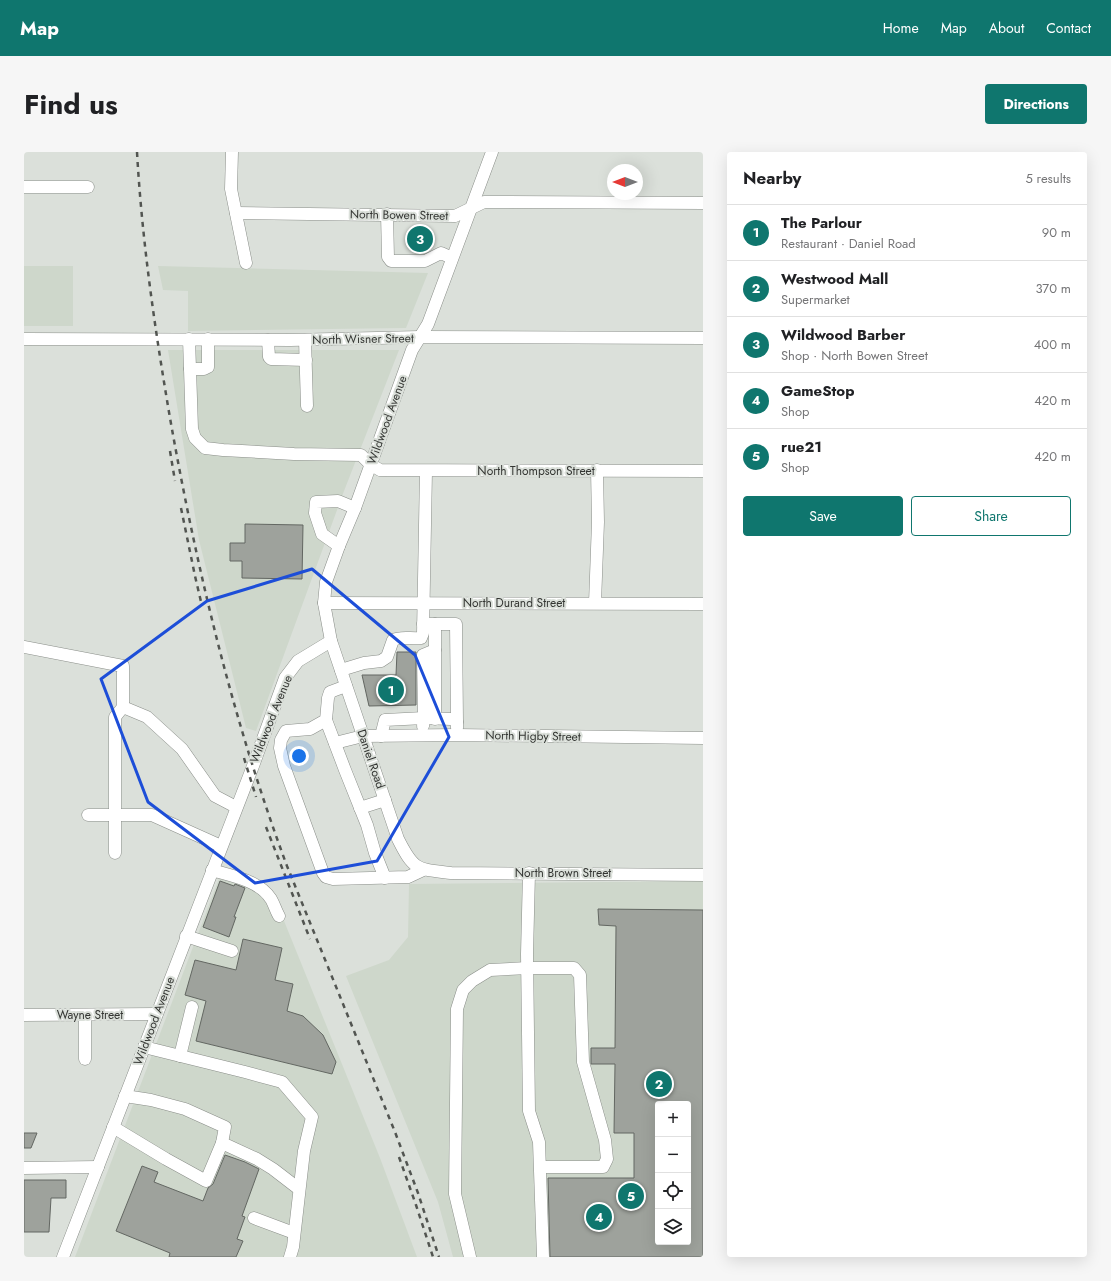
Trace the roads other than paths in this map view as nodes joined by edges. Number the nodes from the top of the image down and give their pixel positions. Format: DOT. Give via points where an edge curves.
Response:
graph roads {
  1 [pos="232,152"];
  2 [pos="492,152"];
  3 [pos="24,187"];
  4 [pos="88,187"];
  5 [pos="703,204"];
  6 [pos="470,209"];
  7 [pos="236,213"];
  8 [pos="387,214"];
  9 [pos="452,258"];
  10 [pos="246,263"];
  11 [pos="420,337"];
  12 [pos="24,338"];
  13 [pos="703,338"];
  14 [pos="189,339"];
  15 [pos="208,340"];
  16 [pos="268,340"];
  17 [pos="305,340"];
  18 [pos="306,360"];
  19 [pos="190,369"];
  20 [pos="307,406"];
  21 [pos="370,464"];
  22 [pos="597,470"];
  23 [pos="426,471"];
  24 [pos="703,471"];
  25 [pos="355,508"];
  26 [pos="339,546"];
  27 [pos="324,603"];
  28 [pos="423,603"];
  29 [pos="596,603"];
  30 [pos="703,604"];
  31 [pos="429,624"];
  32 [pos="331,641"];
  33 [pos="24,647"];
  34 [pos="341,670"];
  35 [pos="346,686"];
  36 [pos="123,707"];
  37 [pos="430,718"];
  38 [pos="326,720"];
  39 [pos="269,722"];
  40 [pos="457,722"];
  41 [pos="286,731"];
  42 [pos="423,735"];
  43 [pos="458,735"];
  44 [pos="363,736"];
  45 [pos="381,736"];
  46 [pos="703,738"];
  47 [pos="335,743"];
  48 [pos="385,800"];
  49 [pos="236,807"];
  50 [pos="360,808"];
  51 [pos="88,815"];
  52 [pos="115,815"];
  53 [pos="221,846"];
  54 [pos="115,853"];
  55 [pos="212,870"];
  56 [pos="423,870"];
  57 [pos="529,873"];
  58 [pos="703,875"];
  59 [pos="384,878"];
  60 [pos="279,916"];
  61 [pos="186,936"];
  62 [pos="232,951"];
  63 [pos="528,968"];
  64 [pos="192,1007"];
  65 [pos="156,1014"];
  66 [pos="24,1015"];
  67 [pos="85,1015"];
  68 [pos="144,1047"];
  69 [pos="180,1056"];
  70 [pos="85,1059"];
  71 [pos="125,1096"];
  72 [pos="113,1127"];
  73 [pos="222,1142"];
  74 [pos="98,1167"];
  75 [pos="540,1167"];
  76 [pos="24,1168"];
  77 [pos="298,1189"];
  78 [pos="254,1218"];
  79 [pos="294,1233"];
  80 [pos="63,1257"];
  81 [pos="290,1257"];
  82 [pos="470,1257"];
  83 [pos="543,1257"];
  1 -- 7 [label="street" via="231,189"];
  2 -- 6 [label="street, Wildwood Avenue"];
  3 -- 4 [label="street"];
  5 -- 6 [label="street, North Bowen Street" via="484,202"];
  6 -- 8 [label="street, North Bowen Street" via="455,216"];
  6 -- 9 [label="street, Wildwood Avenue"];
  7 -- 8 [label="street, North Bowen Street"];
  7 -- 10 [label="street"];
  8 -- 9 [label="street" via="388,257 391,261 425,261 441,253"];
  9 -- 11 [label="street, Wildwood Avenue" via="428,324"];
  11 -- 13 [label="street, North Wisner Street"];
  11 -- 17 [label="street, North Wisner Street"];
  11 -- 21 [label="street, Wildwood Avenue" via="412,350"];
  12 -- 14 [label="street, North Wisner Street"];
  14 -- 15 [label="street, North Wisner Street"];
  14 -- 19 [label="street"];
  15 -- 16 [label="street, North Wisner Street"];
  15 -- 19 [label="street" via="208,367"];
  16 -- 17 [label="street, North Wisner Street"];
  16 -- 18 [label="street" via="271,359"];
  17 -- 18 [label="street"];
  18 -- 20 [label="street"];
  19 -- 21 [label="street, North Thompson Street" via="192,429 195,438 205,448 294,454 361,455"];
  21 -- 23 [label="street, North Thompson Street" via="380,470"];
  21 -- 25 [label="street, Wildwood Avenue"];
  22 -- 23 [label="street, North Thompson Street"];
  22 -- 24 [label="street, North Thompson Street"];
  22 -- 29 [label="street"];
  23 -- 28 [label="street"];
  25 -- 26 [label="street, Wildwood Avenue"];
  25 -- 26 [label="street" via="338,501 316,502 315,513 322,534"];
  26 -- 27 [label="street, Wildwood Avenue" via="326,582"];
  27 -- 28 [label="street, North Durand Street"];
  27 -- 32 [label="street, Wildwood Avenue"];
  28 -- 29 [label="street, North Durand Street"];
  28 -- 31 [label="street"];
  29 -- 30 [label="street, North Durand Street"];
  31 -- 34 [label="street" via="421,638 393,640 387,657 381,661"];
  31 -- 37 [label="street" via="435,650 423,655"];
  31 -- 40 [label="street" via="456,624"];
  32 -- 34 [label="street, Daniel Road"];
  32 -- 39 [label="street, Wildwood Avenue" via="293,666 285,678"];
  33 -- 36 [label="street" via="123,666"];
  34 -- 35 [label="street, Daniel Road"];
  35 -- 38 [label="street" via="330,692"];
  35 -- 44 [label="street, Daniel Road"];
  36 -- 49 [label="street" via="147,717 182,749 215,796"];
  36 -- 52 [label="street" via="115,717"];
  37 -- 40 [label="street" via="451,719"];
  37 -- 42 [label="street"];
  37 -- 45 [label="street" via="385,720"];
  38 -- 41 [label="street" via="310,729"];
  38 -- 47 [label="street"];
  39 -- 41 [label="street"];
  39 -- 49 [label="street, Wildwood Avenue"];
  40 -- 43 [label="street"];
  41 -- 59 [label="street" via="280,748 284,766 322,873 333,879"];
  42 -- 43 [label="street, North Higby Street"];
  42 -- 45 [label="street, North Higby Street"];
  43 -- 46 [label="street, North Higby Street"];
  44 -- 45 [label="street, North Higby Street"];
  44 -- 47 [label="street, North Higby Street"];
  44 -- 48 [label="street, Daniel Road"];
  47 -- 50 [label="street"];
  48 -- 50 [label="street"];
  48 -- 56 [label="street, Daniel Road" via="404,852 411,862"];
  49 -- 53 [label="street, Wildwood Avenue"];
  50 -- 59 [label="street"];
  51 -- 52 [label="street"];
  52 -- 53 [label="street" via="152,815"];
  52 -- 54 [label="street"];
  53 -- 55 [label="street, Wildwood Avenue"];
  55 -- 60 [label="street" via="250,882 262,889 271,898"];
  55 -- 61 [label="street, Wildwood Avenue"];
  56 -- 57 [label="street, North Brown Street" via="451,873"];
  56 -- 59 [label="street" via="408,877"];
  57 -- 58 [label="street, North Brown Street"];
  57 -- 63 [label="street"];
  61 -- 62 [label="street"];
  61 -- 65 [label="street, Wildwood Avenue"];
  63 -- 75 [label="street" via="529,1111 539,1142"];
  63 -- 75 [label="street" via="574,968 580,975 583,1062 605,1140 607,1159 603,1167"];
  63 -- 82 [label="street" via="490,970 463,990 457,1009 455,1194"];
  64 -- 69 [label="street"];
  65 -- 67 [label="street, Wayne Street"];
  65 -- 68 [label="street, Wildwood Avenue"];
  66 -- 67 [label="street, Wayne Street"];
  67 -- 70 [label="street"];
  68 -- 69 [label="street"];
  68 -- 71 [label="street, Wildwood Avenue"];
  69 -- 77 [label="street" via="282,1082 312,1117"];
  71 -- 72 [label="street, Wildwood Avenue"];
  71 -- 73 [label="street" via="186,1109 226,1127"];
  72 -- 73 [label="street" via="206,1181"];
  72 -- 74 [label="street, Wildwood Avenue"];
  73 -- 77 [label="street" via="262,1162"];
  74 -- 76 [label="street"];
  74 -- 80 [label="street, Wildwood Avenue"];
  75 -- 83 [label="street"];
  77 -- 79 [label="street"];
  78 -- 79 [label="street"];
  79 -- 81 [label="street"];
}
